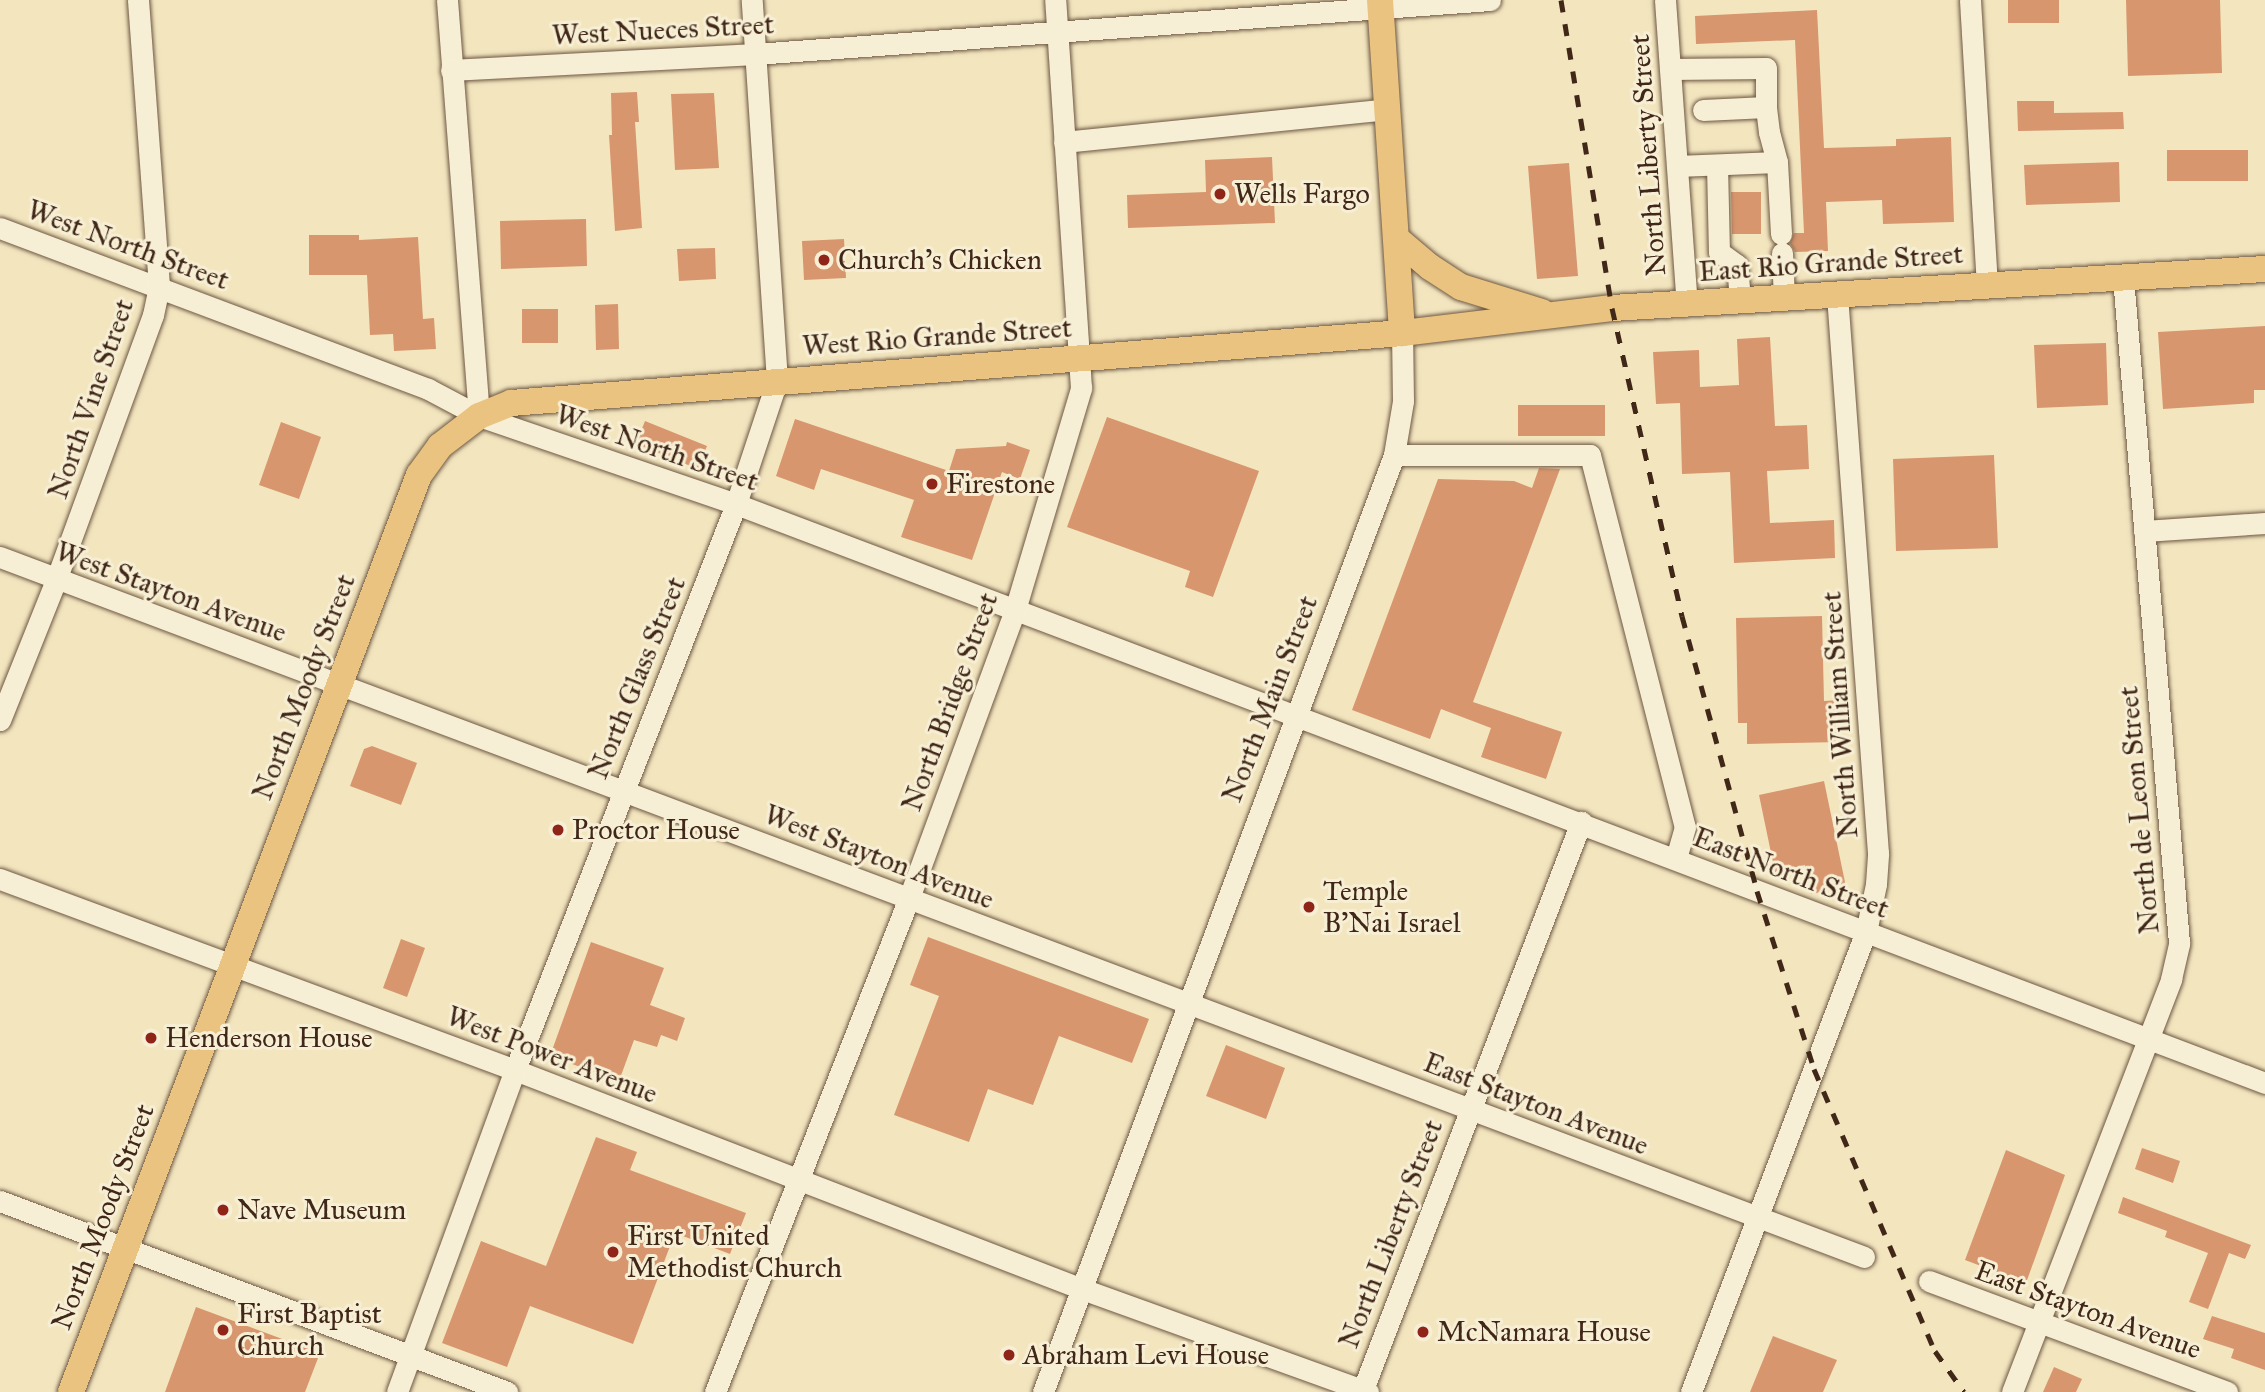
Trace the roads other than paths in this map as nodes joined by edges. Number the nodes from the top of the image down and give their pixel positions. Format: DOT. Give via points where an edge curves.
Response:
graph roads {
  1 [pos="138,0"];
  2 [pos="447,0"];
  3 [pos="752,0"];
  4 [pos="1055,0"];
  5 [pos="1490,0"];
  6 [pos="1665,0"];
  7 [pos="1970,0"];
  8 [pos="1380,5"];
  9 [pos="1057,31"];
  10 [pos="755,54"];
  11 [pos="1670,69"];
  12 [pos="451,70"];
  13 [pos="1766,107"];
  14 [pos="1387,109"];
  15 [pos="1703,110"];
  16 [pos="1064,142"];
  17 [pos="1777,162"];
  18 [pos="1717,164"];
  19 [pos="1677,166"];
  20 [pos="0,228"];
  21 [pos="1398,240"];
  22 [pos="2265,269"];
  23 [pos="2123,278"];
  24 [pos="1987,284"];
  25 [pos="159,286"];
  26 [pos="1837,295"];
  27 [pos="1784,298"];
  28 [pos="1740,302"];
  29 [pos="1687,305"];
  30 [pos="1554,315"];
  31 [pos="1402,333"];
  32 [pos="1081,357"];
  33 [pos="777,381"];
  34 [pos="480,416"];
  35 [pos="1394,455"];
  36 [pos="736,504"];
  37 [pos="2265,523"];
  38 [pos="2144,531"];
  39 [pos="0,557"];
  40 [pos="56,580"];
  41 [pos="1015,610"];
  42 [pos="339,684"];
  43 [pos="1297,718"];
  44 [pos="0,720"];
  45 [pos="623,790"];
  46 [pos="1581,822"];
  47 [pos="1676,859"];
  48 [pos="0,879"];
  49 [pos="909,898"];
  50 [pos="1866,932"];
  51 [pos="231,966"];
  52 [pos="1187,1006"];
  53 [pos="2148,1040"];
  54 [pos="515,1070"];
  55 [pos="2265,1083"];
  56 [pos="1469,1108"];
  57 [pos="796,1180"];
  58 [pos="0,1201"];
  59 [pos="1757,1218"];
  60 [pos="124,1250"];
  61 [pos="1864,1257"];
  62 [pos="1929,1281"];
  63 [pos="1082,1289"];
  64 [pos="2038,1321"];
  65 [pos="412,1355"];
  66 [pos="1364,1391"];
  67 [pos="71,1392"];
  68 [pos="397,1392"];
  69 [pos="507,1392"];
  70 [pos="715,1392"];
  71 [pos="1043,1392"];
  72 [pos="1691,1392"];
  73 [pos="2012,1392"];
  74 [pos="2227,1392"];
  1 -- 25 [label="street, North Vine Street"];
  2 -- 12 [label="street"];
  3 -- 10 [label="street, North Glass Street"];
  4 -- 9 [label="street, North Bridge Street"];
  5 -- 8 [label="street, West Nueces Street"];
  6 -- 11 [label="street, North Liberty Street"];
  7 -- 24 [label="street"];
  8 -- 9 [label="street, West Nueces Street"];
  8 -- 14 [label="main road, North Main Street"];
  9 -- 10 [label="street, West Nueces Street"];
  9 -- 16 [label="street, North Bridge Street"];
  10 -- 12 [label="street, West Nueces Street"];
  10 -- 33 [label="street, North Glass Street"];
  11 -- 13 [label="street" via="1766,68"];
  11 -- 19 [label="street, North Liberty Street"];
  12 -- 34 [label="street"];
  13 -- 15 [label="street"];
  13 -- 17 [label="street"];
  14 -- 16 [label="street"];
  14 -- 21 [label="main road, North Main Street"];
  16 -- 32 [label="street, North Bridge Street"];
  17 -- 18 [label="street"];
  17 -- 27 [label="street"];
  18 -- 19 [label="street"];
  18 -- 28 [label="street" via="1719,253 1737,265"];
  19 -- 29 [label="street, North Liberty Street"];
  20 -- 25 [label="street, West North Street"];
  21 -- 30 [label="main road" via="1461,287"];
  21 -- 31 [label="main road, North Main Street"];
  22 -- 23 [label="main road, East Rio Grande Street"];
  23 -- 24 [label="main road, East Rio Grande Street"];
  23 -- 38 [label="street, North de Leon Street"];
  24 -- 26 [label="main road, East Rio Grande Street"];
  25 -- 34 [label="street, West North Street" via="428,389"];
  25 -- 40 [label="street, North Vine Street" via="153,315"];
  26 -- 27 [label="main road, East Rio Grande Street"];
  26 -- 50 [label="street, North William Street" via="1878,853"];
  27 -- 28 [label="main road, East Rio Grande Street"];
  28 -- 29 [label="main road, East Rio Grande Street"];
  29 -- 30 [label="main road, East Rio Grande Street"];
  30 -- 31 [label="main road, East Rio Grande Street"];
  31 -- 32 [label="main road, West Rio Grande Street"];
  31 -- 35 [label="street, North Main Street" via="1403,401"];
  32 -- 33 [label="main road, West Rio Grande Street"];
  32 -- 41 [label="street, North Bridge Street" via="1081,388"];
  33 -- 34 [label="main road, West Rio Grande Street" via="511,403"];
  33 -- 36 [label="street, North Glass Street"];
  34 -- 36 [label="street, West North Street"];
  34 -- 42 [label="main road, North Moody Street" via="440,446 419,475"];
  35 -- 43 [label="street, North Main Street"];
  35 -- 47 [label="street" via="1590,455 1685,827"];
  36 -- 41 [label="street, West North Street"];
  36 -- 45 [label="street, North Glass Street"];
  37 -- 38 [label="street"];
  38 -- 53 [label="street, North de Leon Street" via="2179,943"];
  39 -- 40 [label="street, West Stayton Avenue"];
  40 -- 42 [label="street, West Stayton Avenue"];
  40 -- 44 [label="street, North Vine Street"];
  41 -- 43 [label="street, West North Street"];
  41 -- 49 [label="street, North Bridge Street"];
  42 -- 45 [label="street, West Stayton Avenue"];
  42 -- 51 [label="main road, North Moody Street"];
  43 -- 46 [label="street, East North Street"];
  43 -- 52 [label="street, North Main Street"];
  45 -- 49 [label="street, West Stayton Avenue"];
  45 -- 54 [label="street, North Glass Street"];
  46 -- 47 [label="street, East North Street"];
  46 -- 56 [label="street, North Liberty Street"];
  47 -- 50 [label="street, East North Street"];
  48 -- 51 [label="street, West Power Avenue"];
  49 -- 52 [label="street, West Stayton Avenue"];
  49 -- 57 [label="street, North Bridge Street"];
  50 -- 53 [label="street, East North Street"];
  50 -- 59 [label="street, North William Street"];
  51 -- 54 [label="street, West Power Avenue"];
  51 -- 60 [label="main road, North Moody Street"];
  52 -- 56 [label="street, East Stayton Avenue"];
  52 -- 63 [label="street, North Main Street"];
  53 -- 55 [label="street, East North Street"];
  53 -- 64 [label="street, North de Leon Street"];
  54 -- 57 [label="street, West Power Avenue"];
  54 -- 65 [label="street, North Glass Street"];
  56 -- 59 [label="street, East Stayton Avenue"];
  56 -- 66 [label="street, North Liberty Street"];
  57 -- 63 [label="street, West Power Avenue"];
  57 -- 70 [label="street, North Bridge Street"];
  58 -- 60 [label="street"];
  59 -- 61 [label="street, East Stayton Avenue"];
  59 -- 72 [label="street, North William Street"];
  60 -- 65 [label="street"];
  60 -- 67 [label="main road, North Moody Street"];
  62 -- 64 [label="street, East Stayton Avenue"];
  63 -- 66 [label="street, West Power Avenue"];
  63 -- 71 [label="street, North Main Street"];
  64 -- 73 [label="street, North de Leon Street"];
  64 -- 74 [label="street, East Stayton Avenue"];
  65 -- 68 [label="street, North Glass Street"];
  65 -- 69 [label="street"];
}
